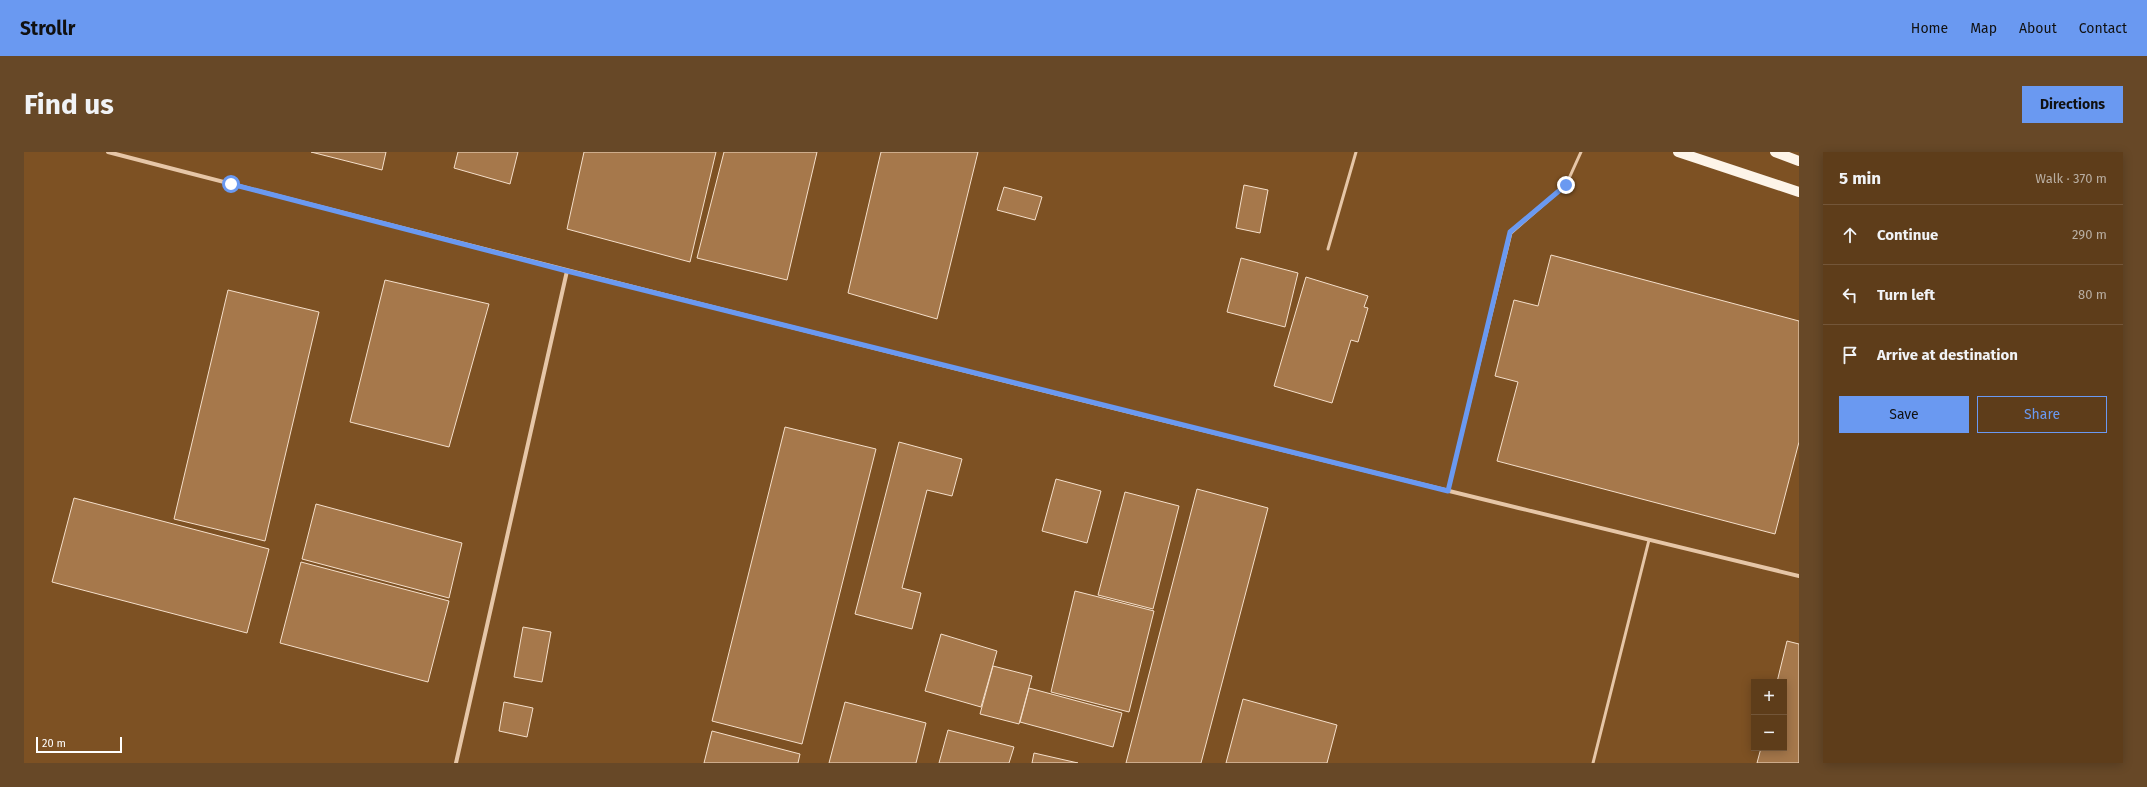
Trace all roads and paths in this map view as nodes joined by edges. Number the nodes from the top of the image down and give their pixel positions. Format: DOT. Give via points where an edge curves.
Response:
graph roads {
  1 [pos="108,152"];
  2 [pos="1356,152"];
  3 [pos="1581,152"];
  4 [pos="1678,152"];
  5 [pos="1774,152"];
  6 [pos="1799,161"];
  7 [pos="1799,192"];
  8 [pos="1328,249"];
  9 [pos="567,271"];
  10 [pos="1448,491"];
  11 [pos="1649,540"];
  12 [pos="1799,576"];
  13 [pos="456,763"];
  14 [pos="1593,763"];
  1 -- 9 [label="street"];
  2 -- 8 [label="lane"];
  3 -- 10 [label="lane" via="1566,185 1510,232"];
  4 -- 7 [label="main road"];
  5 -- 6 [label="main road"];
  9 -- 10 [label="street"];
  9 -- 13 [label="street"];
  10 -- 11 [label="street"];
  11 -- 12 [label="street"];
  11 -- 14 [label="lane"];
}
